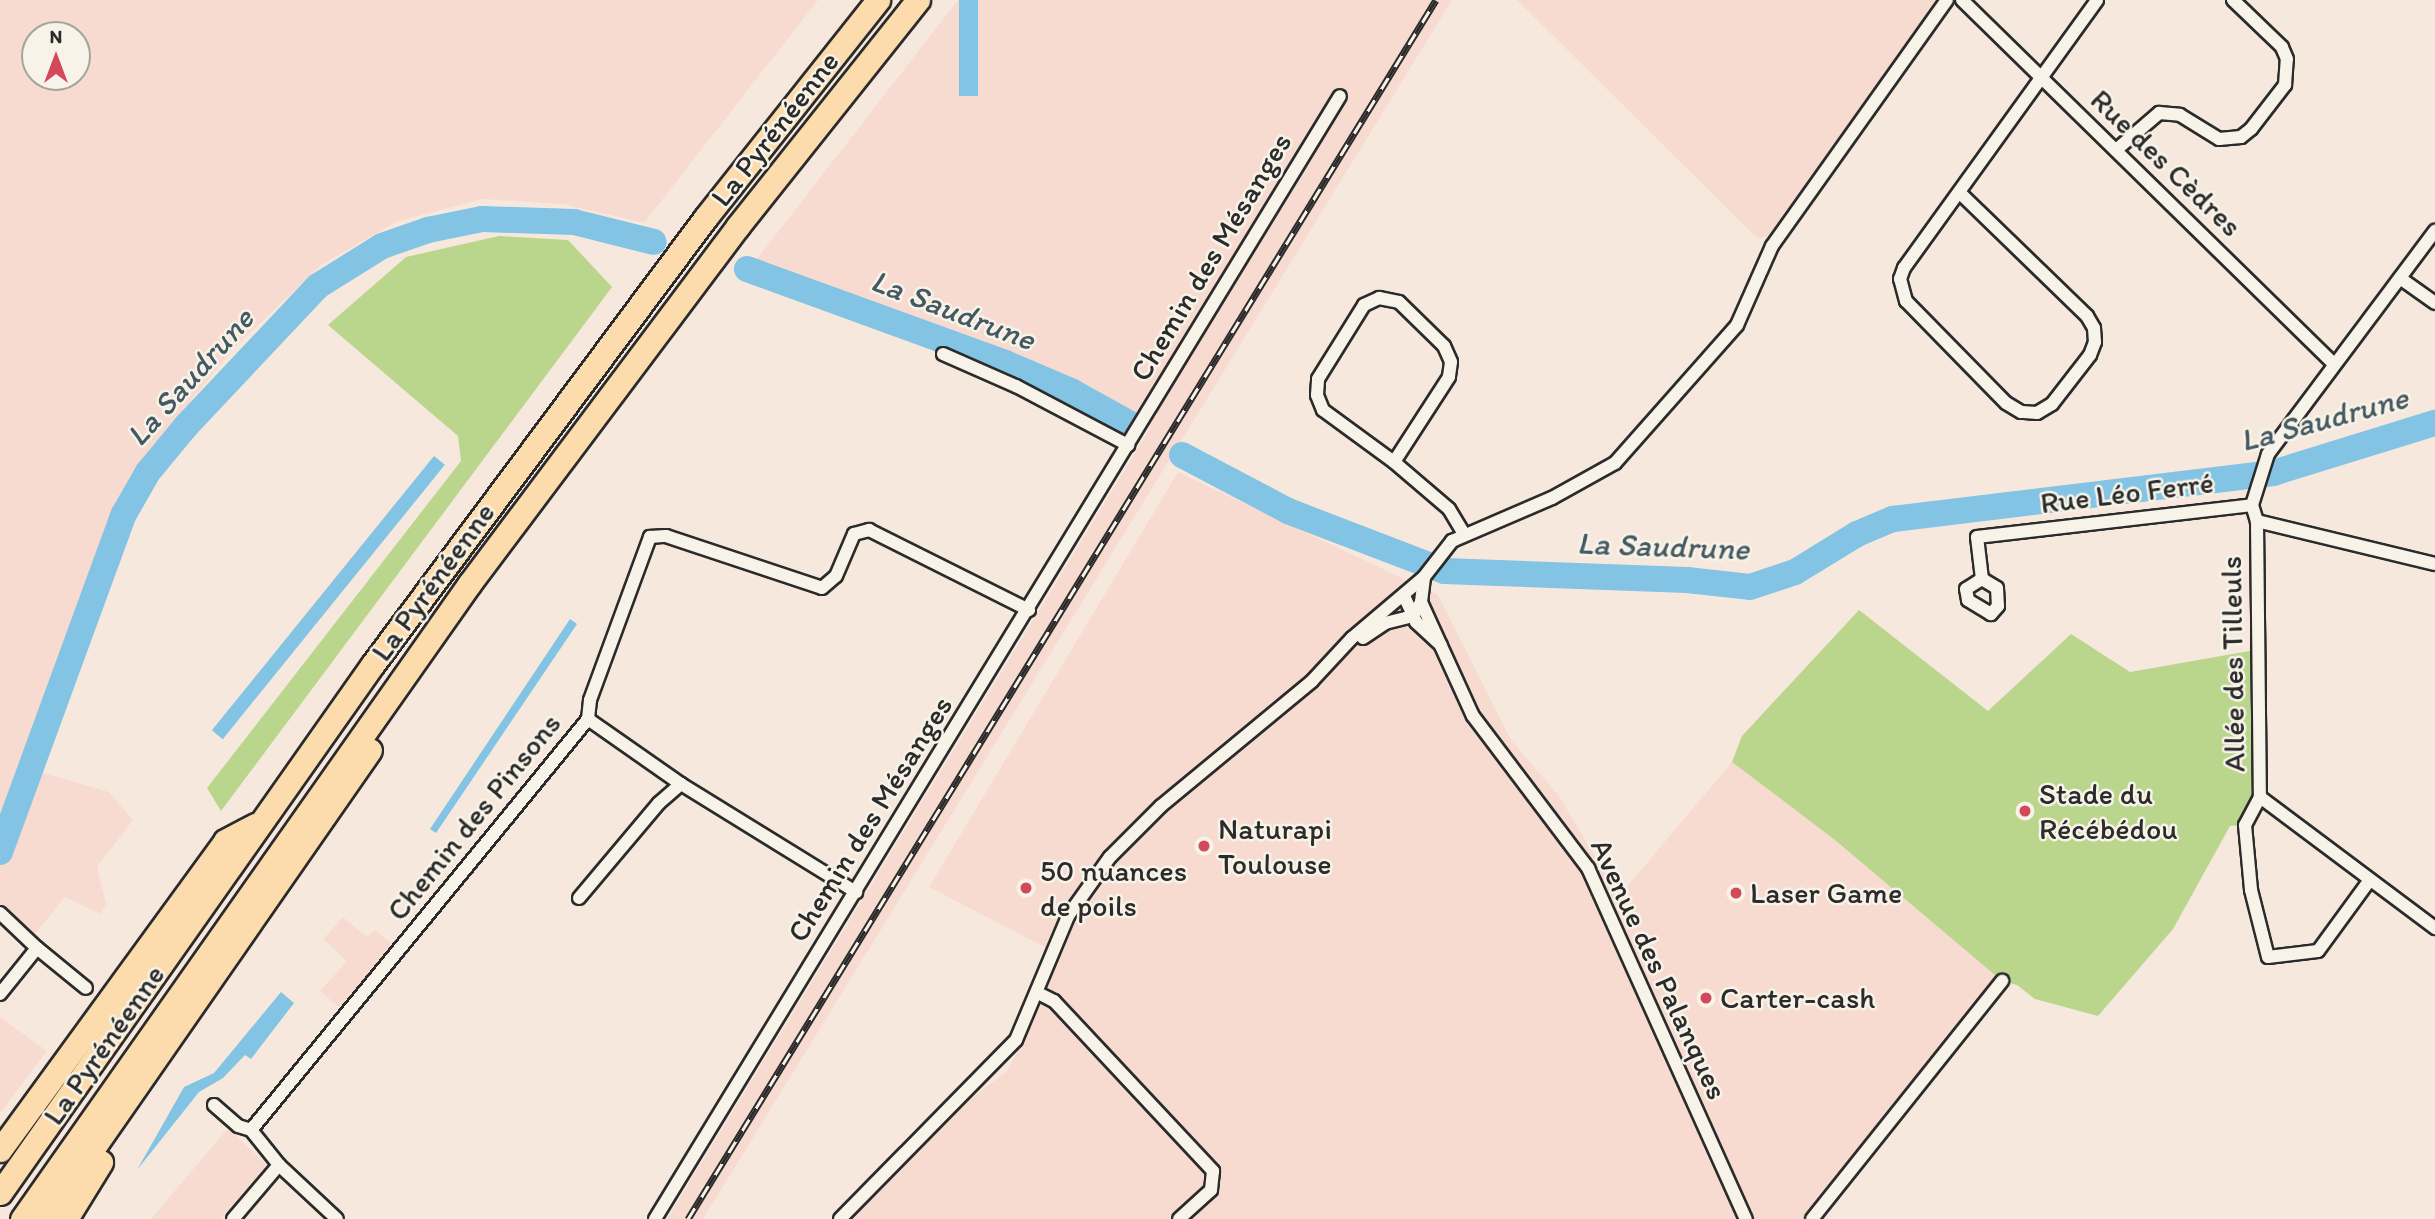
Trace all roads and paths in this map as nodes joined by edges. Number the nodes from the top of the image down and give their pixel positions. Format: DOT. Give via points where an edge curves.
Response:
graph roads {
  1 [pos="878,0"];
  2 [pos="918,0"];
  3 [pos="1947,0"];
  4 [pos="1962,0"];
  5 [pos="2097,0"];
  6 [pos="2233,0"];
  7 [pos="2041,77"];
  8 [pos="1340,96"];
  9 [pos="2116,150"];
  10 [pos="1960,192"];
  11 [pos="2435,231"];
  12 [pos="2400,278"];
  13 [pos="2435,303"];
  14 [pos="943,354"];
  15 [pos="2334,364"];
  16 [pos="1128,445"];
  17 [pos="1394,462"];
  18 [pos="2252,505"];
  19 [pos="2257,521"];
  20 [pos="1464,534"];
  21 [pos="2433,559"];
  22 [pos="1424,577"];
  23 [pos="1982,579"];
  24 [pos="1404,596"];
  25 [pos="1422,602"];
  26 [pos="1029,610"];
  27 [pos="1413,616"];
  28 [pos="1441,645"];
  29 [pos="418,656"];
  30 [pos="1336,658"];
  31 [pos="588,719"];
  32 [pos="681,784"];
  33 [pos="2260,797"];
  34 [pos="258,823"];
  35 [pos="2369,881"];
  36 [pos="856,892"];
  37 [pos="579,898"];
  38 [pos="0,913"];
  39 [pos="2435,928"];
  40 [pos="37,948"];
  41 [pos="2002,982"];
  42 [pos="86,988"];
  43 [pos="1038,993"];
  44 [pos="0,994"];
  45 [pos="152,1062"];
  46 [pos="214,1105"];
  47 [pos="251,1130"];
  48 [pos="0,1150"];
  49 [pos="279,1165"];
  50 [pos="0,1192"];
  51 [pos="22,1219"];
  52 [pos="44,1219"];
  53 [pos="66,1219"];
  54 [pos="233,1219"];
  55 [pos="337,1219"];
  56 [pos="655,1219"];
  57 [pos="840,1219"];
  58 [pos="1179,1219"];
  59 [pos="1746,1219"];
  60 [pos="1812,1219"];
  1 -- 34 [label="highway, La Pyrénéenne" via="689,239"];
  2 -- 29 [label="highway, La Pyrénéenne" via="738,226"];
  3 -- 20 [label="street" via="1768,252 1737,325 1615,463 1552,498"];
  4 -- 7 [label="street, Rue des Cèdres"];
  5 -- 7 [label="street"];
  6 -- 9 [label="street" via="2281,47 2287,59 2285,85 2251,129 2241,137 2219,139 2180,115 2159,113"];
  7 -- 9 [label="street, Rue des Cèdres"];
  7 -- 10 [label="street"];
  8 -- 16 [label="street, Chemin des Mésanges"];
  9 -- 15 [label="street, Rue des Cèdres"];
  10 -- 10 [label="street" via="1904,268 1901,290 1906,301 2006,403 2021,412 2037,413 2052,404 2090,355 2094,328"];
  11 -- 12 [label="street"];
  12 -- 13 [label="street"];
  12 -- 15 [label="street"];
  14 -- 16 [label="street" via="1016,386"];
  15 -- 18 [label="street" via="2264,464"];
  16 -- 26 [label="street, Chemin des Mésanges"];
  17 -- 17 [label="street" via="1449,377 1451,362 1444,346 1399,302 1379,298 1364,305 1318,379 1317,395 1323,410"];
  17 -- 20 [label="street" via="1449,509"];
  18 -- 19 [label="street, Rue Léo Ferré"];
  18 -- 23 [label="street, Rue Léo Ferré" via="1977,537"];
  19 -- 21 [label="street"];
  19 -- 33 [label="street, Allée des Tilleuls"];
  20 -- 22 [label="street" via="1438,556"];
  22 -- 24 [label="street"];
  22 -- 25 [label="street"];
  24 -- 27 [label="street, Avenue des Palanques"];
  24 -- 30 [label="street" via="1352,638"];
  25 -- 27 [label="street"];
  25 -- 28 [label="street, Avenue des Palanques"];
  26 -- 31 [label="street" via="869,530 854,534 836,576 822,588 666,536 650,537 590,699"];
  26 -- 36 [label="street, Chemin des Mésanges"];
  27 -- 28 [label="street, Avenue des Palanques"];
  27 -- 30 [label="street" via="1385,623"];
  28 -- 59 [label="street, Avenue des Palanques" via="1494,750 1588,868"];
  29 -- 45 [label="highway" via="419,678"];
  29 -- 51 [label="highway, La Pyrénéenne"];
  30 -- 43 [label="street" via="1161,806 1110,856 1068,916"];
  31 -- 32 [label="street, Chemin des Pinsons"];
  31 -- 47 [label="street, Chemin des Pinsons"];
  32 -- 36 [label="street, Chemin des Pinsons"];
  32 -- 37 [label="street" via="659,803"];
  33 -- 35 [label="street, Allée des Tilleuls"];
  33 -- 35 [label="street" via="2245,825 2251,890 2268,957 2318,951"];
  34 -- 48 [label="highway" via="225,841"];
  34 -- 50 [label="highway, La Pyrénéenne"];
  35 -- 39 [label="street, Allée des Tilleuls"];
  36 -- 56 [label="street, Chemin des Mésanges"];
  38 -- 40 [label="street"];
  40 -- 42 [label="street"];
  40 -- 44 [label="street"];
  41 -- 60 [label="street"];
  43 -- 57 [label="street" via="1016,1040"];
  43 -- 58 [label="street" via="1054,1001 1213,1171 1211,1190"];
  45 -- 52 [label="highway"];
  45 -- 53 [label="highway" via="147,1086"];
  46 -- 47 [label="street" via="238,1126"];
  47 -- 49 [label="street"];
  49 -- 54 [label="street"];
  49 -- 55 [label="street"];
}
